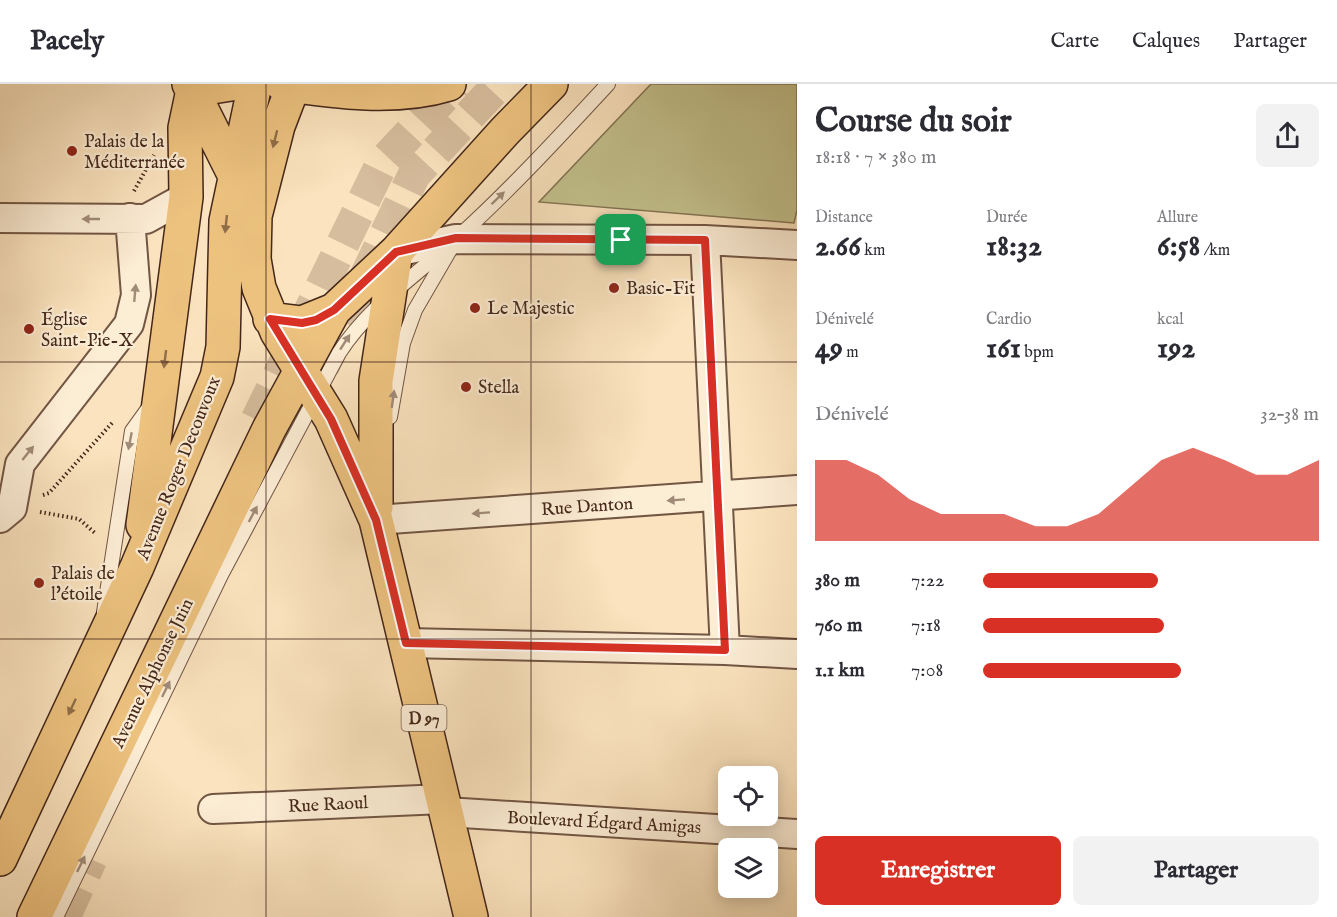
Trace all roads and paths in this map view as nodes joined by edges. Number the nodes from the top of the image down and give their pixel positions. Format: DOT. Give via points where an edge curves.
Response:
graph roads {
  1 [pos="231,84"];
  2 [pos="254,84"];
  3 [pos="449,84"];
  4 [pos="551,84"];
  5 [pos="608,84"];
  6 [pos="290,85"];
  7 [pos="191,87"];
  8 [pos="335,88"];
  9 [pos="219,142"];
  10 [pos="235,174"];
  11 [pos="186,196"];
  12 [pos="255,216"];
  13 [pos="0,218"];
  14 [pos="130,218"];
  15 [pos="456,238"];
  16 [pos="705,240"];
  17 [pos="797,245"];
  18 [pos="396,252"];
  19 [pos="389,295"];
  20 [pos="334,310"];
  21 [pos="270,319"];
  22 [pos="308,383"];
  23 [pos="160,392"];
  24 [pos="797,490"];
  25 [pos="717,497"];
  26 [pos="6,513"];
  27 [pos="376,520"];
  28 [pos="96,534"];
  29 [pos="137,567"];
  30 [pos="406,643"];
  31 [pos="725,650"];
  32 [pos="98,654"];
  33 [pos="797,654"];
  34 [pos="445,806"];
  35 [pos="213,809"];
  36 [pos="797,834"];
  37 [pos="0,859"];
  38 [pos="34,917"];
  39 [pos="56,917"];
  40 [pos="471,917"];
  1 -- 7 [label="main road"];
  2 -- 9 [label="main road"];
  2 -- 10 [label="main road, Avenue Roger Decouvoux"];
  3 -- 8 [label="main road" via="396,92"];
  4 -- 18 [label="main road"];
  15 -- 5 [label="lane, one-way"];
  6 -- 8 [label="main road"];
  6 -- 12 [label="main road, one-way"];
  7 -- 9 [label="main road"];
  7 -- 11 [label="main road" via="185,128"];
  9 -- 10 [label="main road"];
  9 -- 11 [label="main road"];
  10 -- 12 [label="main road"];
  10 -- 29 [label="main road, Avenue Roger Decouvoux, one-way" via="226,221 223,347 217,377"];
  11 -- 14 [label="street" via="146,219"];
  11 -- 23 [label="main road, one-way"];
  12 -- 21 [label="main road" via="254,259"];
  14 -- 13 [label="street, one-way"];
  26 -- 14 [label="street, one-way" via="20,464 129,324 136,294"];
  15 -- 16 [label="street"];
  15 -- 18 [label="street"];
  15 -- 19 [label="lane"];
  27 -- 15 [label="lane, one-way" via="403,343 415,310"];
  16 -- 17 [label="street"];
  16 -- 25 [label="street"];
  18 -- 19 [label="main road, D 97"];
  18 -- 20 [label="main road"];
  22 -- 19 [label="lane, one-way"];
  19 -- 27 [label="main road, D 97" via="376,381"];
  20 -- 21 [label="main road" via="302,323"];
  20 -- 22 [label="main road, Avenue Alphonse Juin"];
  21 -- 22 [label="main road"];
  22 -- 27 [label="main road, D 97" via="331,419"];
  22 -- 38 [label="main road, Avenue Alphonse Juin" via="269,429"];
  39 -- 22 [label="lane, one-way" via="221,575"];
  23 -- 29 [label="main road"];
  23 -- 32 [label="lane, one-way" via="132,431"];
  24 -- 25 [label="street, Rue Danton"];
  25 -- 27 [label="street, Rue Danton, one-way"];
  25 -- 31 [label="street"];
  26 -- 28 [label="path" via="79,519"];
  27 -- 30 [label="main road, D 97"];
  29 -- 32 [label="main road"];
  30 -- 31 [label="street"];
  30 -- 34 [label="main road, D 97"];
  31 -- 33 [label="street"];
  32 -- 37 [label="main road, one-way"];
  34 -- 35 [label="street, Rue Raoul"];
  34 -- 36 [label="street, Boulevard Édgard Amigas"];
  34 -- 40 [label="main road, D 97"];
}
